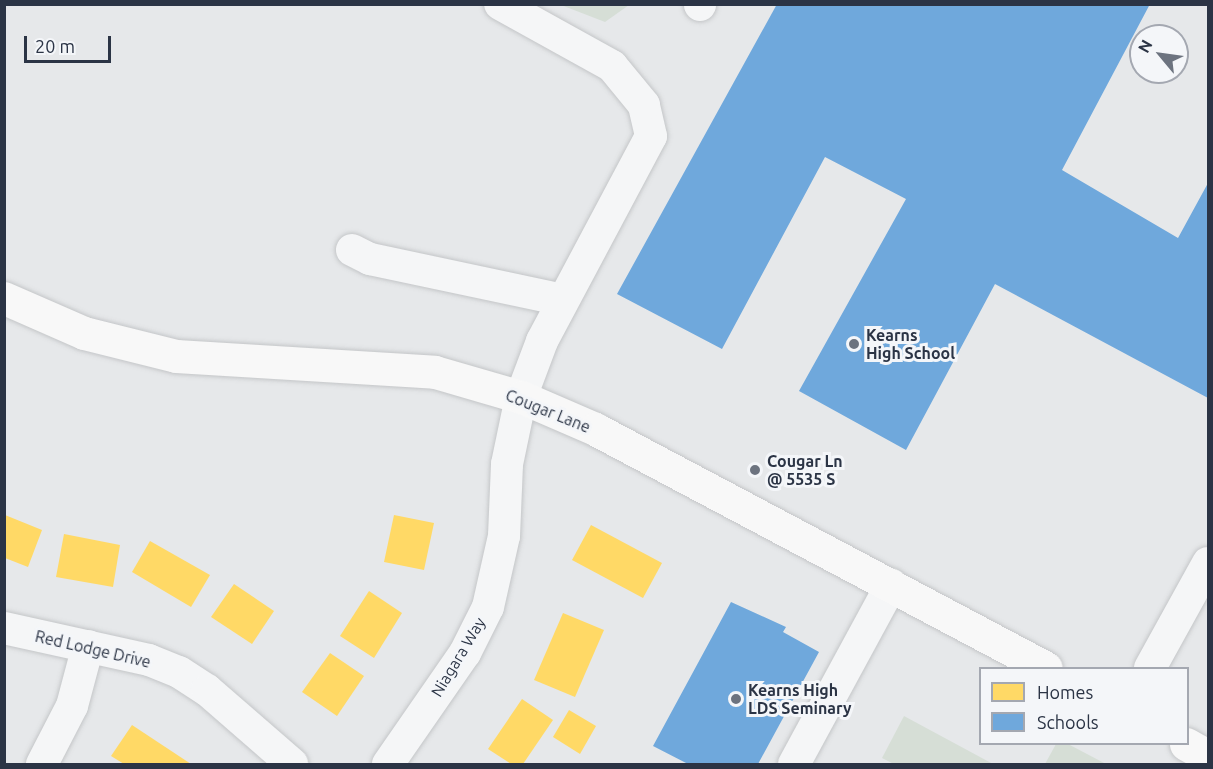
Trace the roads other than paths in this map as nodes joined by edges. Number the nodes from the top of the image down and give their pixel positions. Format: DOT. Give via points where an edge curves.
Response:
graph roads {
  1 [pos="500,4"];
  2 [pos="352,250"];
  3 [pos="4,298"];
  4 [pos="563,300"];
  5 [pos="521,397"];
  6 [pos="1209,563"];
  7 [pos="891,585"];
  8 [pos="4,628"];
  9 [pos="88,646"];
  10 [pos="1042,667"];
  11 [pos="1151,667"];
  12 [pos="1188,745"];
  13 [pos="1209,756"];
  14 [pos="42,765"];
  15 [pos="292,765"];
  16 [pos="388,765"];
  17 [pos="794,765"];
  1 -- 4 [label="street, Niagara Way" via="612,66 645,105 651,136"];
  2 -- 4 [label="street" via="370,259"];
  3 -- 5 [label="main road, Cougar Lane" via="84,333 176,356 435,372"];
  4 -- 5 [label="street, Niagara Way"];
  5 -- 7 [label="main road, Cougar Lane" via="595,429"];
  5 -- 16 [label="street, Niagara Way" via="507,464 504,536 488,607 465,652"];
  6 -- 11 [label="street"];
  7 -- 10 [label="main road, Cougar Lane"];
  7 -- 17 [label="street"];
  8 -- 9 [label="street, Red Lodge Drive"];
  9 -- 14 [label="street" via="72,706"];
  9 -- 15 [label="street, Red Lodge Drive" via="149,660 179,672 207,690"];
  12 -- 13 [label="main road"];
}
